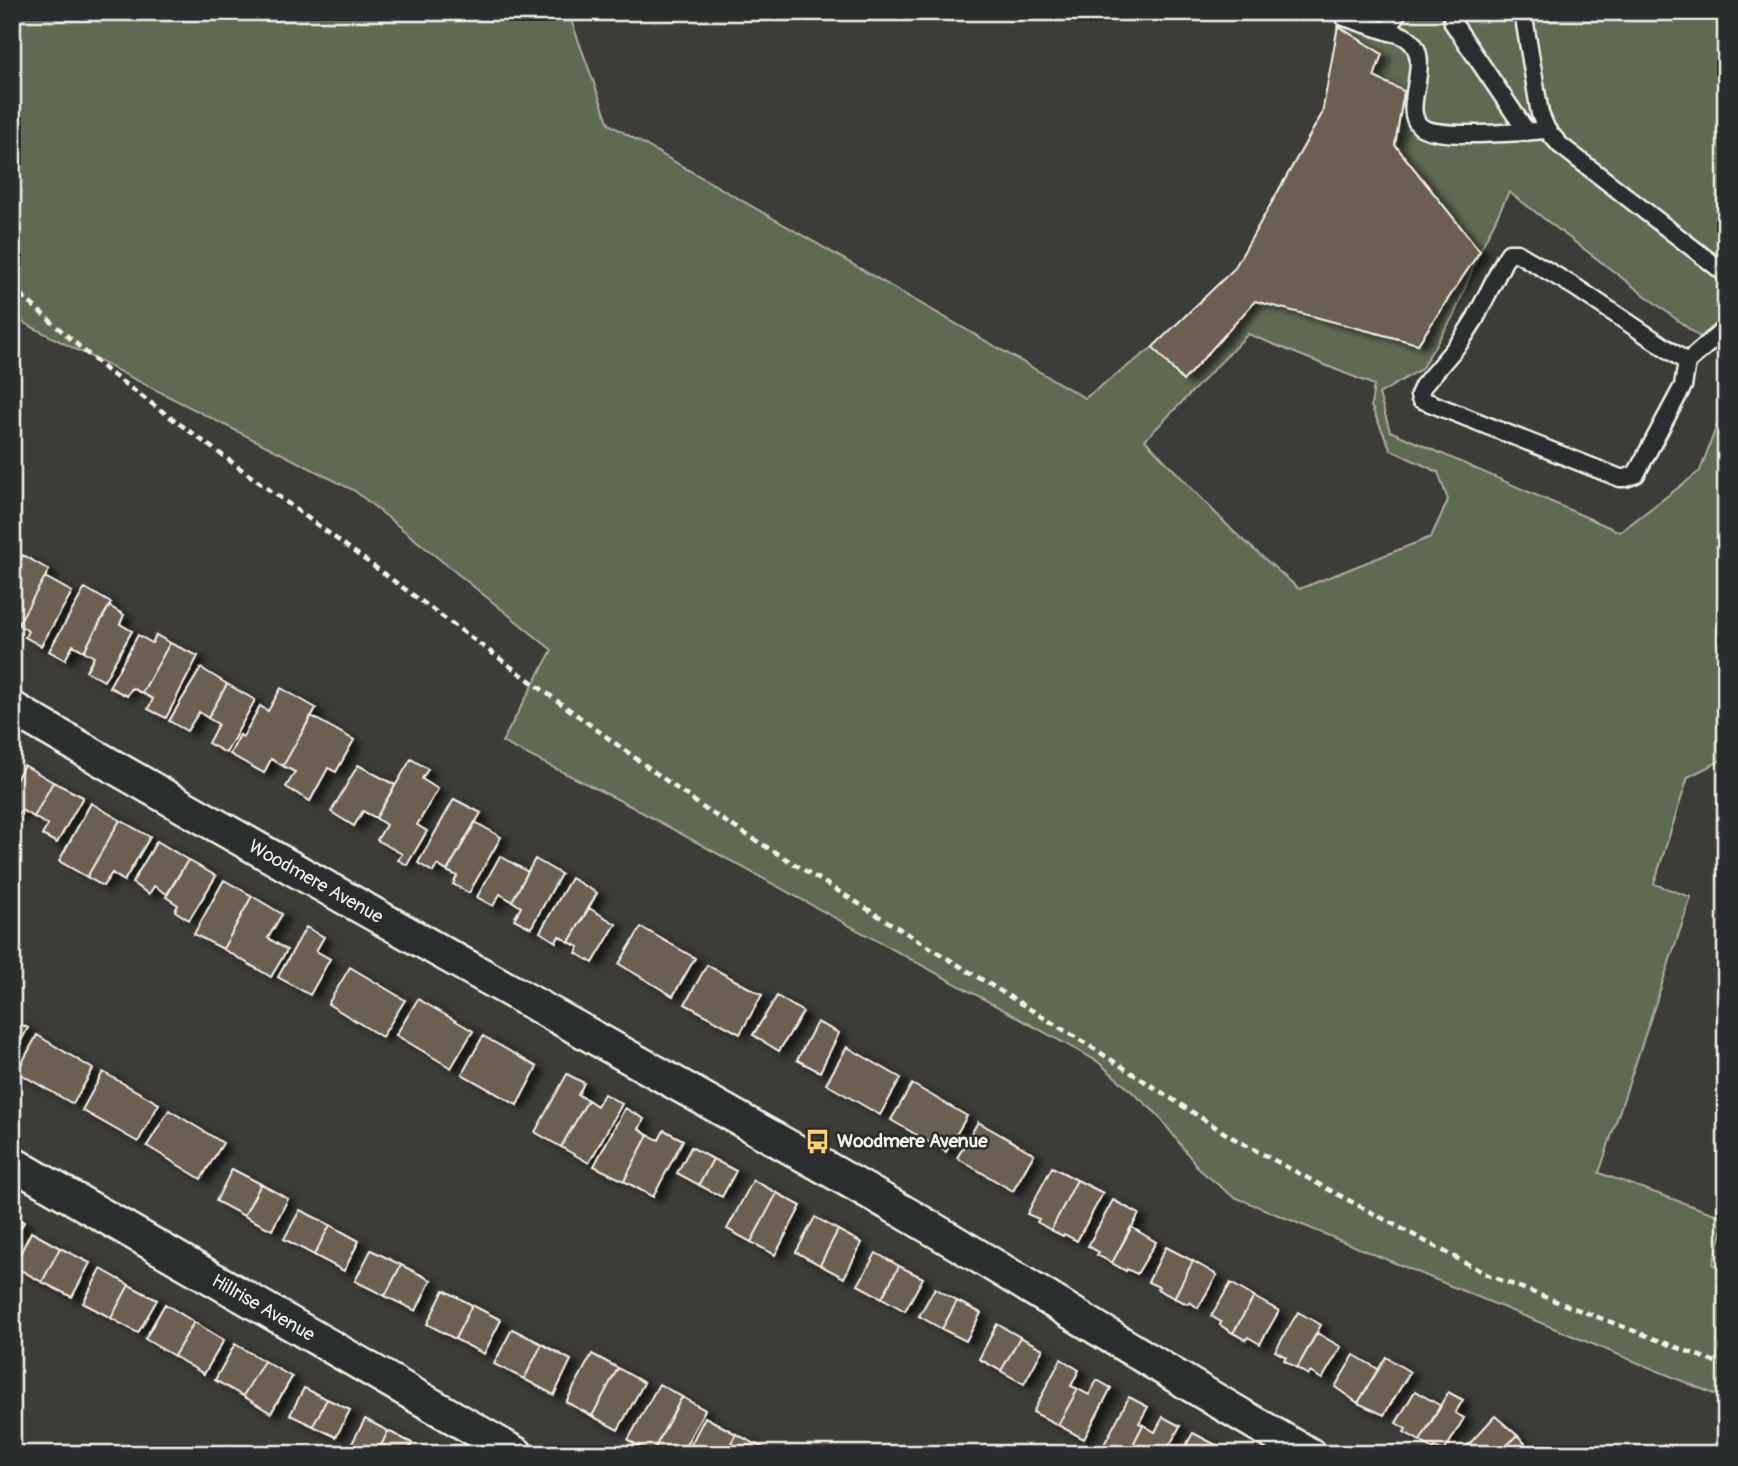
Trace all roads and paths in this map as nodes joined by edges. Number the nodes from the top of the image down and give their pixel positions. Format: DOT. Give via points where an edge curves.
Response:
graph roads {
  1 [pos="1398,12"];
  2 [pos="1452,12"];
  3 [pos="1523,12"];
  4 [pos="1344,17"];
  5 [pos="1387,31"];
  6 [pos="1547,130"];
  7 [pos="1527,132"];
  8 [pos="1726,274"];
  9 [pos="12,286"];
  10 [pos="1726,328"];
  11 [pos="1687,362"];
  12 [pos="12,708"];
  13 [pos="12,1163"];
  14 [pos="1726,1366"];
  15 [pos="517,1454"];
  16 [pos="1309,1454"];
  1 -- 5 [label="lane"];
  2 -- 7 [label="lane" via="1453,23"];
  3 -- 6 [label="lane"];
  4 -- 5 [label="lane"];
  5 -- 7 [label="lane" via="1406,37 1420,58 1413,116 1419,125 1447,134"];
  6 -- 7 [label="lane"];
  6 -- 8 [label="lane" via="1560,145"];
  9 -- 14 [label="path" via="106,370 705,809 1231,1137 1490,1276"];
  10 -- 11 [label="lane"];
  11 -- 11 [label="lane" via="1684,386 1636,474 1626,478 1419,395 1461,341 1510,253 1575,287"];
  12 -- 16 [label="street, Woodmere Avenue" via="926,1225"];
  13 -- 15 [label="street, Hillrise Avenue"];
}
